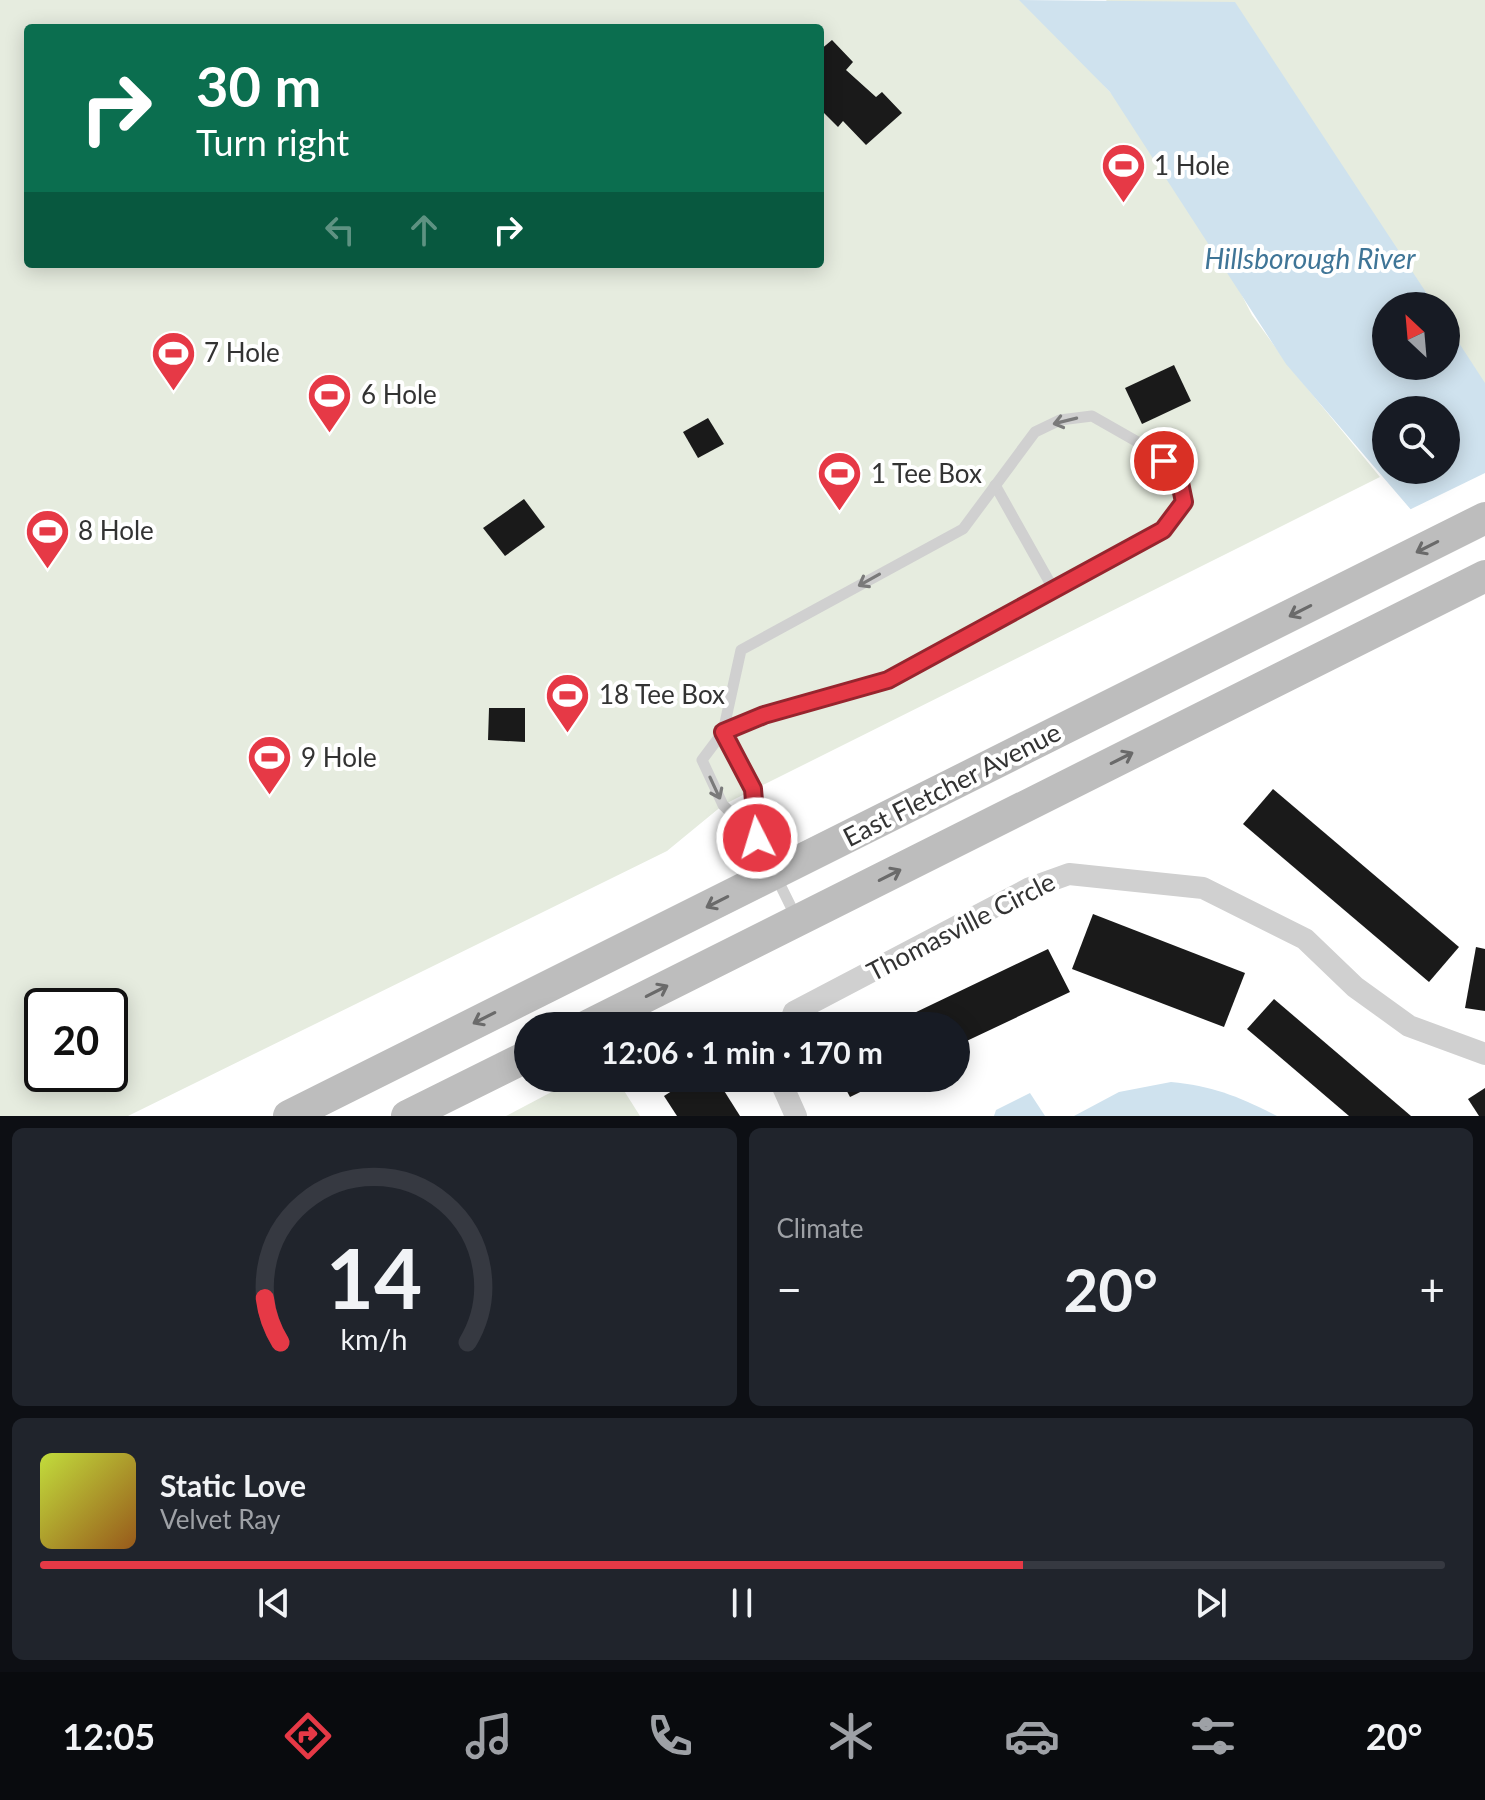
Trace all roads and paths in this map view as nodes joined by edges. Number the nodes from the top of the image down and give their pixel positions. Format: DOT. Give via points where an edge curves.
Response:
graph roads {
  1 [pos="995,485"];
  2 [pos="1485,518"];
  3 [pos="1485,576"];
  4 [pos="1054,590"];
  5 [pos="723,732"];
  6 [pos="757,838"];
  7 [pos="774,873"];
  8 [pos="798,921"];
  9 [pos="615,1012"];
  10 [pos="794,1012"];
  11 [pos="1485,1054"];
  12 [pos="514,1063"];
  13 [pos="785,1092"];
  14 [pos="289,1116"];
  15 [pos="407,1116"];
  16 [pos="796,1116"];
  1 -- 4 [label="lane"];
  4 -- 1 [label="lane, one-way" via="1163,530 1184,502 1178,473 1150,449 1092,416 1060,420 1035,432"];
  1 -- 5 [label="lane, one-way" via="963,529 741,650"];
  2 -- 7 [label="main road, East Fletcher Avenue, one-way"];
  8 -- 3 [label="main road, East Fletcher Avenue, one-way"];
  4 -- 5 [label="lane" via="888,680"];
  5 -- 6 [label="lane" via="753,789"];
  5 -- 6 [label="lane, one-way" via="702,760 723,805"];
  6 -- 7 [label="lane"];
  7 -- 8 [label="lane"];
  7 -- 14 [label="main road, East Fletcher Avenue, one-way"];
  9 -- 8 [label="main road, East Fletcher Avenue, one-way"];
  10 -- 11 [label="street, Thomasville Circle" via="1030,888 1069,874 1203,888 1305,939 1355,987 1409,1026"];
  12 -- 15 [label="main road"];
  13 -- 16 [label="street"];
}
